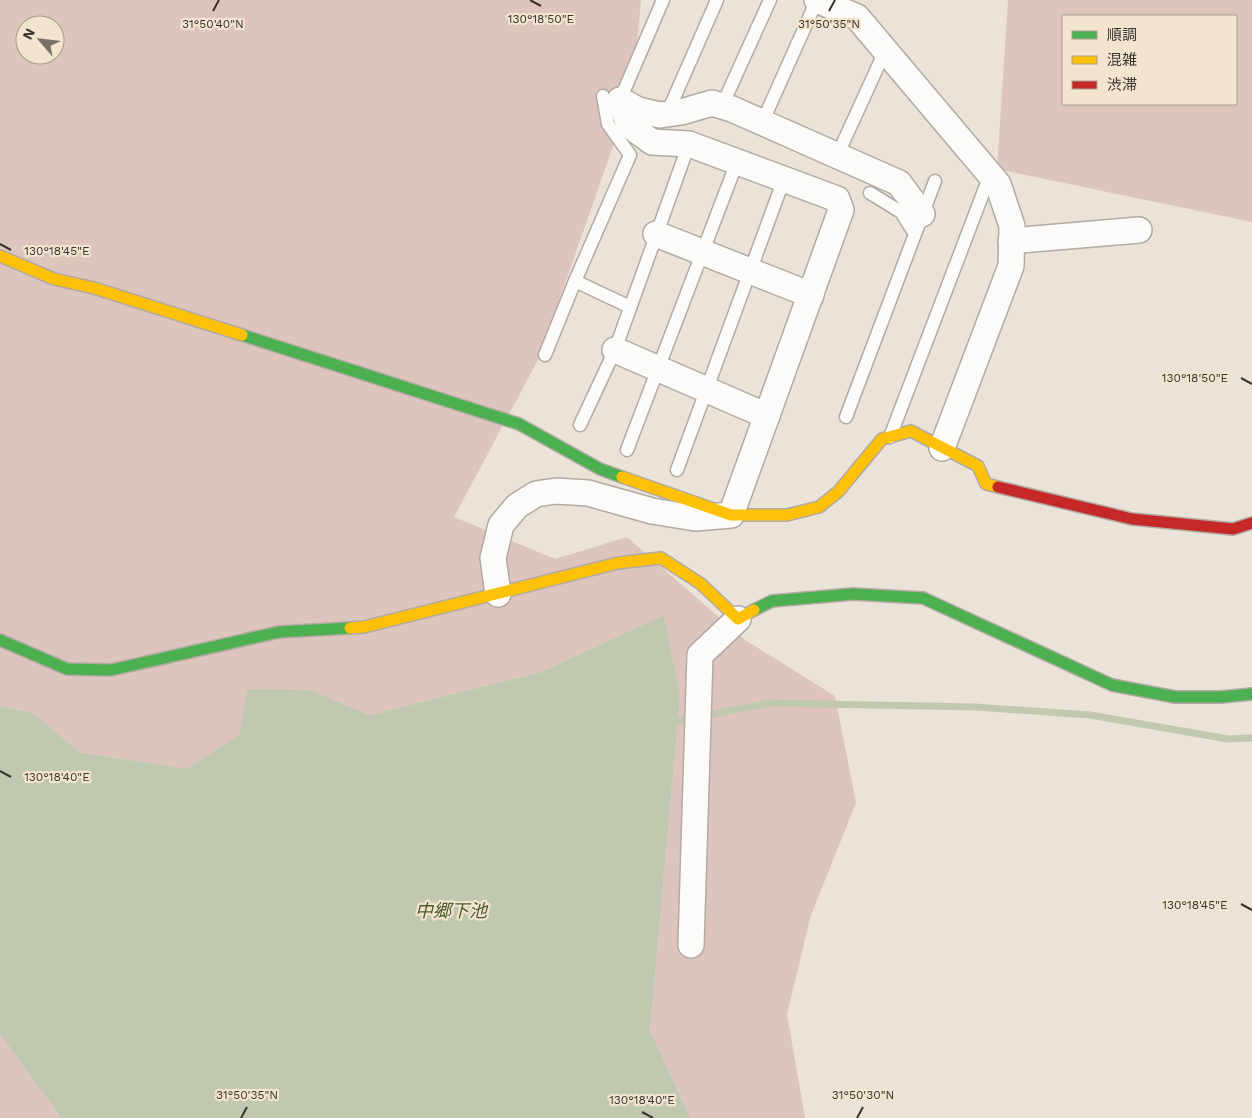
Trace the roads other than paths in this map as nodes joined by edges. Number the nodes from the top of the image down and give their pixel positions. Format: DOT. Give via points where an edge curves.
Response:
graph roads {
  1 [pos="663,0"];
  2 [pos="717,0"];
  3 [pos="770,0"];
  4 [pos="817,0"];
  5 [pos="886,51"];
  6 [pos="612,98"];
  7 [pos="722,106"];
  8 [pos="667,114"];
  9 [pos="762,123"];
  10 [pos="689,144"];
  11 [pos="838,156"];
  12 [pos="737,162"];
  13 [pos="990,175"];
  14 [pos="784,179"];
  15 [pos="935,182"];
  16 [pos="870,193"];
  17 [pos="919,224"];
  18 [pos="1138,230"];
  19 [pos="656,234"];
  20 [pos="1011,242"];
  21 [pos="702,253"];
  22 [pos="0,256"];
  23 [pos="750,271"];
  24 [pos="574,280"];
  25 [pos="811,295"];
  26 [pos="630,307"];
  27 [pos="615,350"];
  28 [pos="545,355"];
  29 [pos="658,369"];
  30 [pos="706,390"];
  31 [pos="767,416"];
  32 [pos="846,417"];
  33 [pos="580,425"];
  34 [pos="890,437"];
  35 [pos="942,448"];
  36 [pos="627,450"];
  37 [pos="677,470"];
  38 [pos="731,515"];
  39 [pos="1252,523"];
  40 [pos="498,594"];
  41 [pos="738,619"];
  42 [pos="0,640"];
  43 [pos="1252,694"];
  44 [pos="692,945"];
  1 -- 6 [label="lane"];
  2 -- 8 [label="lane"];
  3 -- 7 [label="lane"];
  4 -- 5 [label="street" via="857,17"];
  4 -- 9 [label="lane"];
  5 -- 11 [label="lane"];
  5 -- 13 [label="street"];
  6 -- 8 [label="street" via="638,110"];
  6 -- 10 [label="street" via="628,125 652,142"];
  6 -- 24 [label="lane" via="608,124 630,155"];
  7 -- 8 [label="street" via="712,103"];
  7 -- 9 [label="street"];
  9 -- 11 [label="street"];
  10 -- 12 [label="street"];
  10 -- 19 [label="lane"];
  11 -- 17 [label="street" via="899,183"];
  12 -- 14 [label="street"];
  12 -- 21 [label="lane"];
  13 -- 20 [label="street" via="998,184 1012,226"];
  13 -- 34 [label="lane"];
  14 -- 23 [label="lane"];
  14 -- 25 [label="street" via="837,199 841,210"];
  15 -- 17 [label="lane"];
  16 -- 17 [label="lane"];
  17 -- 32 [label="lane"];
  18 -- 20 [label="street"];
  19 -- 21 [label="street"];
  19 -- 26 [label="lane"];
  20 -- 35 [label="street" via="1011,266"];
  21 -- 23 [label="street"];
  21 -- 29 [label="lane"];
  22 -- 38 [label="street" via="54,279 94,288 519,424 600,469"];
  23 -- 25 [label="street"];
  23 -- 30 [label="lane"];
  24 -- 26 [label="lane"];
  24 -- 28 [label="lane"];
  25 -- 31 [label="street"];
  26 -- 27 [label="lane"];
  27 -- 29 [label="street"];
  27 -- 33 [label="lane"];
  29 -- 30 [label="street"];
  29 -- 36 [label="lane"];
  30 -- 31 [label="street"];
  30 -- 37 [label="lane"];
  31 -- 38 [label="street"];
  34 -- 35 [label="street" via="911,431"];
  34 -- 38 [label="street" via="882,439 838,492 819,507 787,515"];
  35 -- 39 [label="street" via="978,466 986,484 1132,519 1233,529"];
  38 -- 40 [label="street" via="695,518 588,493 556,491 536,494 517,506 501,525 493,558"];
  40 -- 41 [label="street" via="618,563 661,558 702,584"];
  40 -- 42 [label="street" via="364,627 279,632 111,670 67,669"];
  41 -- 43 [label="street" via="772,600 853,594 923,598 1112,685 1174,696"];
  41 -- 44 [label="street" via="700,655"];
}
